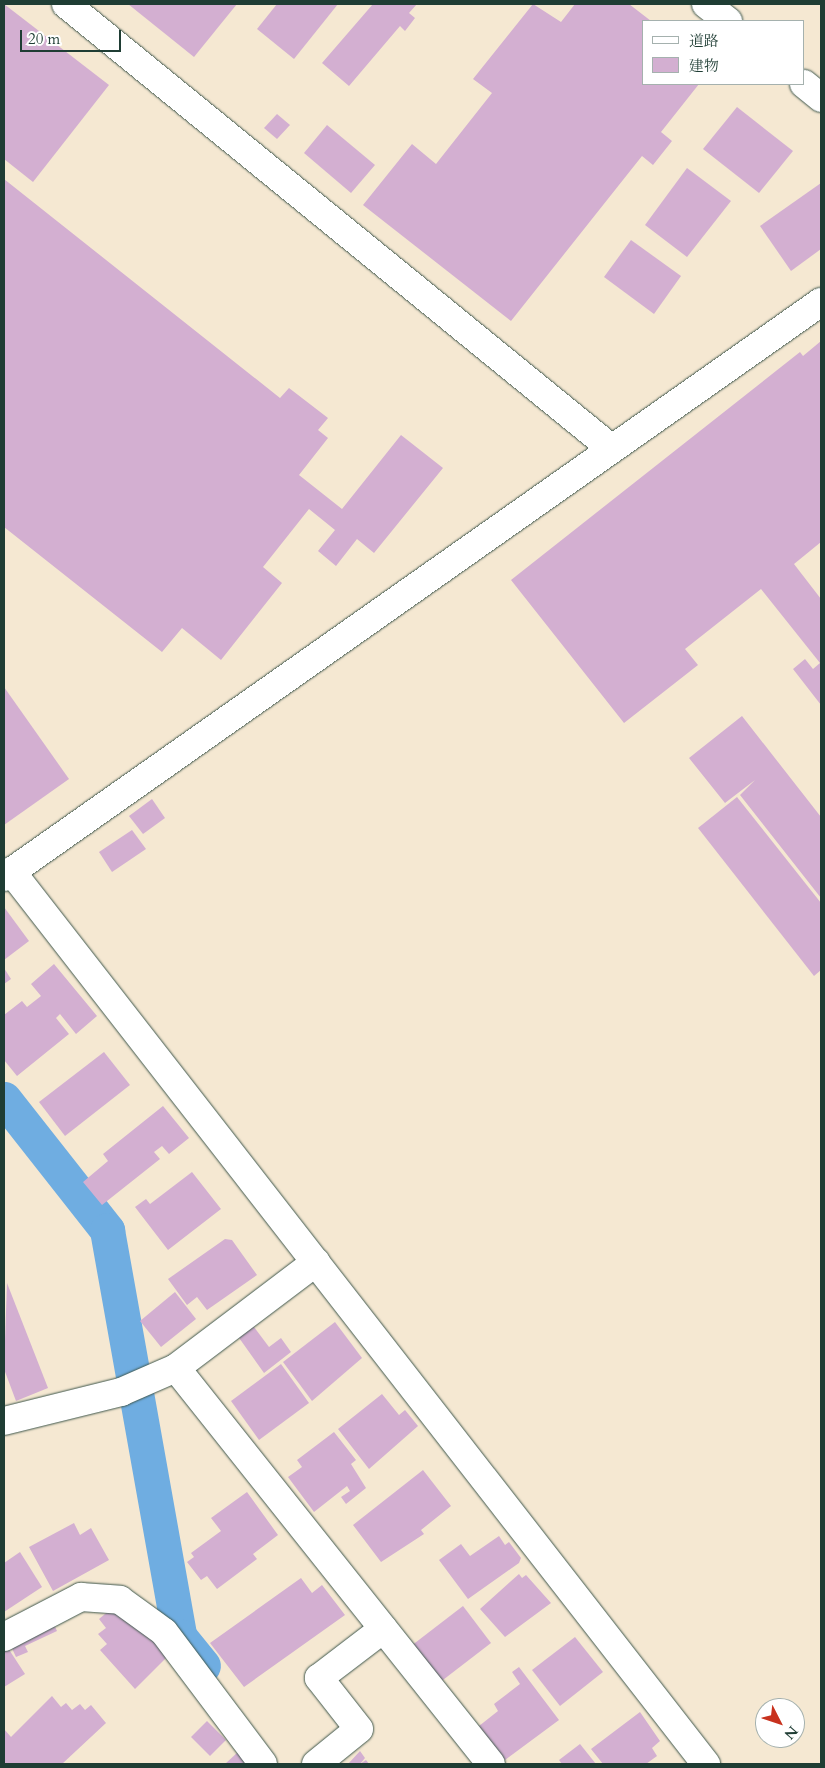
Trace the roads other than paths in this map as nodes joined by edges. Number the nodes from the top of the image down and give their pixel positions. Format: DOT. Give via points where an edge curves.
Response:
graph roads {
  1 [pos="66,4"];
  2 [pos="706,4"];
  3 [pos="727,20"];
  4 [pos="805,85"];
  5 [pos="821,98"];
  6 [pos="821,302"];
  7 [pos="612,449"];
  8 [pos="8,874"];
  9 [pos="316,1262"];
  10 [pos="176,1368"];
  11 [pos="4,1421"];
  12 [pos="383,1629"];
  13 [pos="4,1637"];
  14 [pos="263,1764"];
  15 [pos="316,1764"];
  16 [pos="491,1764"];
  17 [pos="706,1764"];
  1 -- 7 [label="street"];
  2 -- 3 [label="street"];
  4 -- 5 [label="street"];
  6 -- 7 [label="street"];
  7 -- 8 [label="street"];
  8 -- 9 [label="street"];
  9 -- 10 [label="street"];
  9 -- 17 [label="street"];
  10 -- 11 [label="street" via="121,1392"];
  10 -- 12 [label="street"];
  12 -- 15 [label="street" via="319,1678 359,1729"];
  12 -- 16 [label="street"];
  13 -- 14 [label="street" via="81,1597 120,1600 164,1632"];
}
